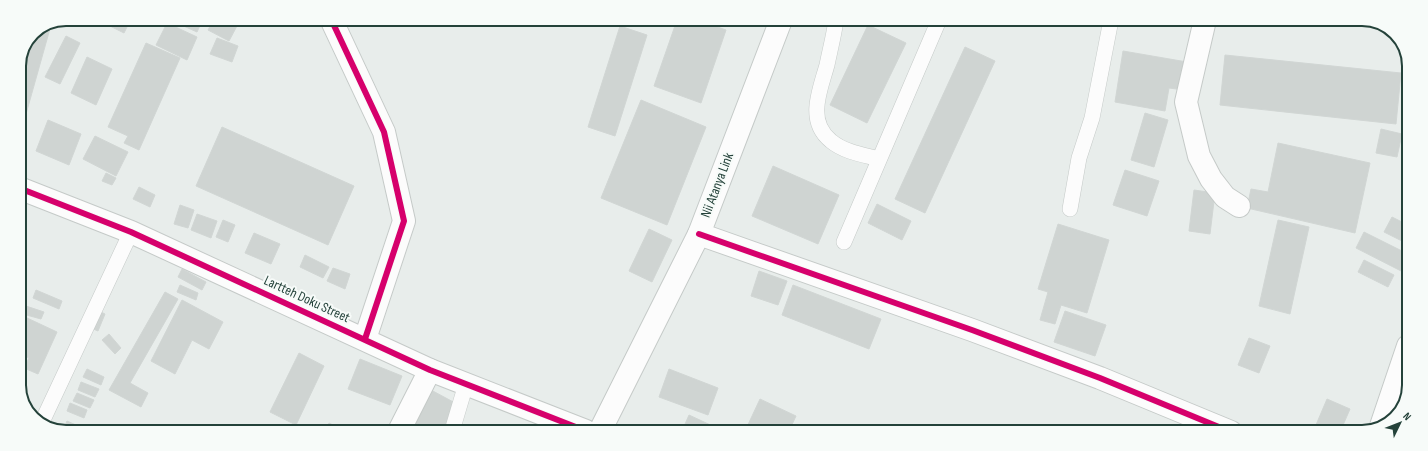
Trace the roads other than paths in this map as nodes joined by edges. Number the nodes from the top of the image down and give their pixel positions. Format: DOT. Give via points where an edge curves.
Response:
graph roads {
  1 [pos="334,26"];
  2 [pos="779,26"];
  3 [pos="835,26"];
  4 [pos="936,26"];
  5 [pos="1109,26"];
  6 [pos="1204,26"];
  7 [pos="879,159"];
  8 [pos="26,191"];
  9 [pos="1239,206"];
  10 [pos="1070,209"];
  11 [pos="131,232"];
  12 [pos="699,234"];
  13 [pos="844,242"];
  14 [pos="365,339"];
  15 [pos="1402,364"];
  16 [pos="430,370"];
  17 [pos="466,384"];
  18 [pos="1389,403"];
  19 [pos="44,418"];
  20 [pos="402,425"];
  21 [pos="454,425"];
  22 [pos="572,425"];
  23 [pos="590,425"];
  24 [pos="1214,425"];
  1 -- 14 [label="street" via="384,132 404,221"];
  2 -- 12 [label="street, Nii Atanya Link"];
  3 -- 7 [label="lane" via="817,95 818,121 823,133 841,148"];
  4 -- 7 [label="lane"];
  5 -- 10 [label="lane" via="1092,118 1079,158"];
  6 -- 9 [label="street" via="1186,102 1199,156 1211,179 1225,197"];
  7 -- 13 [label="lane"];
  8 -- 11 [label="street, Lartteh Doku Street"];
  11 -- 14 [label="street, Lartteh Doku Street"];
  11 -- 19 [label="lane"];
  12 -- 23 [label="street, Nii Atanya Link"];
  12 -- 24 [label="street" via="972,330 1100,378"];
  14 -- 16 [label="street, Lartteh Doku Street"];
  15 -- 18 [label="street"];
  16 -- 17 [label="street, Lartteh Doku Street"];
  16 -- 20 [label="street"];
  17 -- 21 [label="lane"];
  17 -- 22 [label="street, Lartteh Doku Street"];
}
